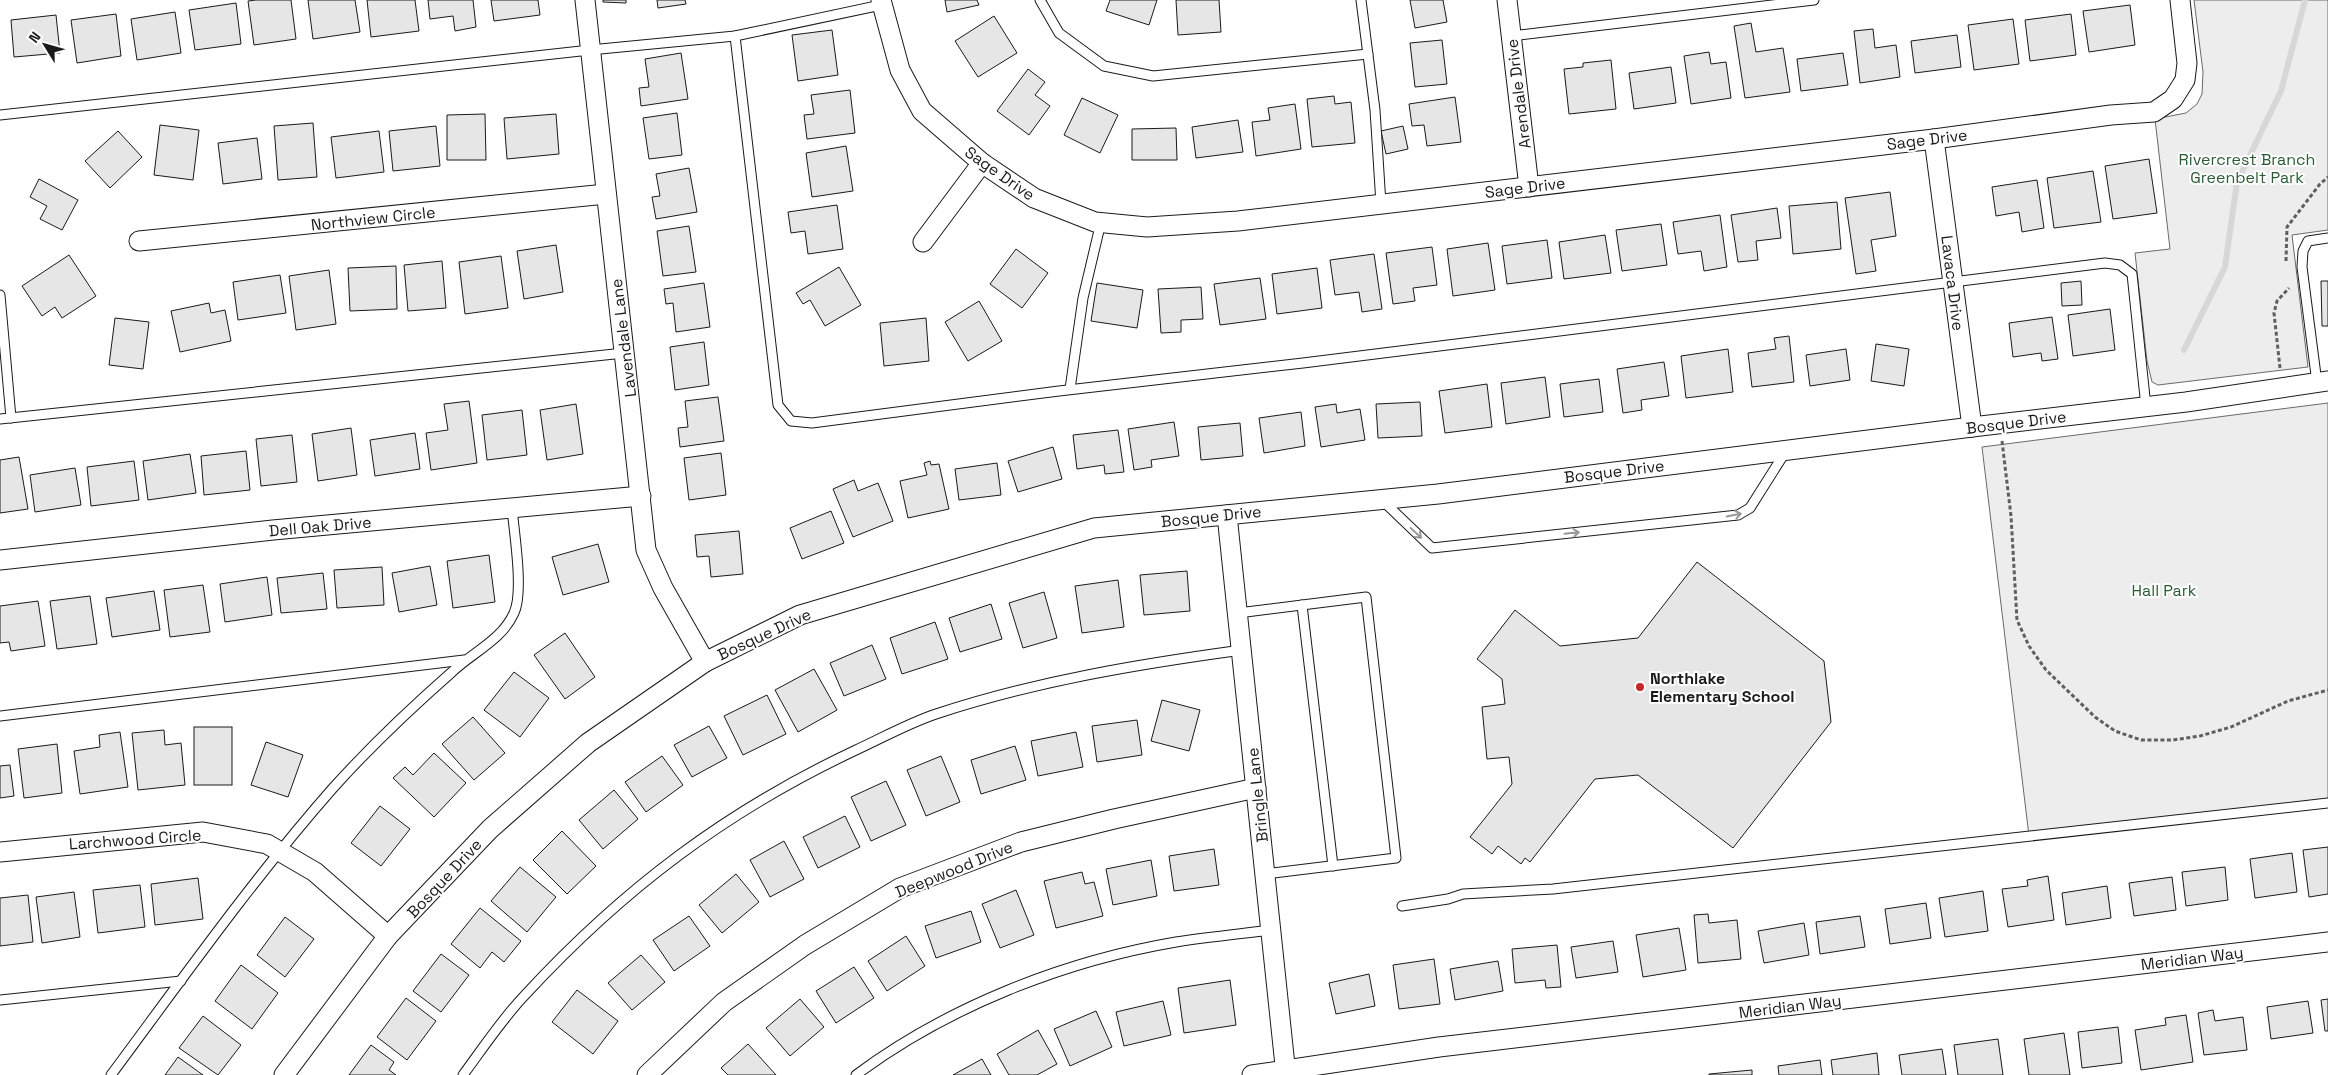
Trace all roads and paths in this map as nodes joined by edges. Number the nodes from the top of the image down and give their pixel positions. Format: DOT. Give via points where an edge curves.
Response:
graph roads {
  1 [pos="585,0"];
  2 [pos="1040,0"];
  3 [pos="1360,0"];
  4 [pos="1507,0"];
  5 [pos="1814,0"];
  6 [pos="2180,0"];
  7 [pos="881,3"];
  8 [pos="735,36"];
  9 [pos="1511,36"];
  10 [pos="590,50"];
  11 [pos="1368,54"];
  12 [pos="0,115"];
  13 [pos="1934,139"];
  14 [pos="982,163"];
  15 [pos="1529,187"];
  16 [pos="606,194"];
  17 [pos="1381,204"];
  18 [pos="1101,222"];
  19 [pos="2328,238"];
  20 [pos="139,241"];
  21 [pos="923,242"];
  22 [pos="1953,282"];
  23 [pos="0,295"];
  24 [pos="624,353"];
  25 [pos="2322,382"];
  26 [pos="1070,389"];
  27 [pos="2146,407"];
  28 [pos="11,418"];
  29 [pos="0,419"];
  30 [pos="2000,423"];
  31 [pos="1972,427"];
  32 [pos="1787,450"];
  33 [pos="641,496"];
  34 [pos="1381,499"];
  35 [pos="512,508"];
  36 [pos="1227,515"];
  37 [pos="0,560"];
  38 [pos="1302,605"];
  39 [pos="1238,613"];
  40 [pos="1243,650"];
  41 [pos="464,660"];
  42 [pos="705,662"];
  43 [pos="2328,690"];
  44 [pos="0,716"];
  45 [pos="1256,788"];
  46 [pos="2328,803"];
  47 [pos="278,851"];
  48 [pos="0,852"];
  49 [pos="1333,866"];
  50 [pos="1265,874"];
  51 [pos="1402,906"];
  52 [pos="1271,930"];
  53 [pos="388,936"];
  54 [pos="2328,942"];
  55 [pos="181,981"];
  56 [pos="0,1000"];
  57 [pos="1286,1072"];
  58 [pos="111,1075"];
  59 [pos="284,1075"];
  60 [pos="463,1075"];
  61 [pos="647,1075"];
  62 [pos="856,1075"];
  63 [pos="1252,1075"];
  1 -- 10 [label="street, Lavendale Lane"];
  2 -- 11 [label="lane" via="1059,33 1104,66 1153,76"];
  3 -- 11 [label="lane"];
  4 -- 9 [label="street, Arendale Drive"];
  5 -- 9 [label="lane"];
  6 -- 13 [label="street, Sage Drive" via="2187,63 2184,80 2173,99 2154,112"];
  7 -- 8 [label="lane"];
  7 -- 14 [label="street, Sage Drive" via="900,70 922,111"];
  8 -- 10 [label="lane"];
  8 -- 26 [label="lane" via="778,405 791,422 812,423"];
  9 -- 15 [label="street, Arendale Drive"];
  10 -- 12 [label="lane"];
  10 -- 16 [label="street, Lavendale Lane"];
  11 -- 17 [label="lane"];
  13 -- 15 [label="street, Sage Drive"];
  13 -- 22 [label="street, Lavaca Drive"];
  14 -- 18 [label="street, Sage Drive" via="1034,198"];
  14 -- 21 [label="street"];
  15 -- 17 [label="street, Sage Drive"];
  16 -- 20 [label="street, Northview Circle"];
  16 -- 24 [label="street, Lavendale Lane"];
  17 -- 18 [label="street, Sage Drive" via="1238,222 1147,227"];
  18 -- 26 [label="lane" via="1083,298"];
  19 -- 25 [label="lane" via="2308,241 2302,267"];
  22 -- 26 [label="lane"];
  22 -- 27 [label="lane" via="2105,263 2120,265 2132,274"];
  22 -- 31 [label="street, Lavaca Drive"];
  23 -- 28 [label="lane"];
  24 -- 28 [label="lane"];
  24 -- 33 [label="street, Lavendale Lane"];
  25 -- 27 [label="street, Bosque Drive"];
  27 -- 30 [label="street, Bosque Drive"];
  28 -- 29 [label="lane"];
  30 -- 31 [label="street, Bosque Drive"];
  30 -- 43 [label="path" via="2011,516 2017,620 2029,646 2046,670 2095,718 2115,731 2141,740 2173,740 2231,727 2288,701"];
  31 -- 32 [label="street, Bosque Drive"];
  32 -- 34 [label="street, Bosque Drive"];
  34 -- 32 [label="lane, one-way" via="1432,548 1738,515 1750,508"];
  33 -- 35 [label="street, Dell Oak Drive"];
  33 -- 42 [label="street, Lavendale Lane" via="646,550 663,588"];
  34 -- 36 [label="street, Bosque Drive"];
  35 -- 37 [label="street, Dell Oak Drive"];
  35 -- 41 [label="lane" via="518,587 515,612 503,631"];
  36 -- 39 [label="street, Bringle Lane"];
  36 -- 42 [label="street, Bosque Drive" via="1094,528 800,615"];
  38 -- 39 [label="lane"];
  38 -- 49 [label="lane"];
  38 -- 49 [label="lane" via="1366,598 1396,858"];
  39 -- 40 [label="street, Bringle Lane"];
  40 -- 45 [label="street, Bringle Lane"];
  40 -- 60 [label="lane" via="1143,664 1023,688 933,714 803,775 730,818 660,868 591,928 523,996"];
  41 -- 44 [label="lane"];
  41 -- 47 [label="lane" via="380,739"];
  42 -- 53 [label="street, Bosque Drive" via="588,743 490,829"];
  45 -- 50 [label="street, Bringle Lane"];
  45 -- 61 [label="street, Deepwood Drive" via="1021,842 900,888 805,945 724,1002"];
  46 -- 51 [label="lane" via="1563,888 1464,894"];
  47 -- 48 [label="street, Larchwood Circle" via="267,844 203,832"];
  47 -- 53 [label="street, Larchwood Circle" via="314,872"];
  47 -- 55 [label="lane"];
  49 -- 50 [label="lane"];
  50 -- 52 [label="street, Bringle Lane"];
  52 -- 57 [label="street, Bringle Lane"];
  52 -- 62 [label="lane" via="1175,942 1101,960 1006,990 886,1053"];
  53 -- 59 [label="street, Bosque Drive"];
  54 -- 57 [label="street, Meridian Way" via="1439,1047"];
  55 -- 56 [label="lane"];
  55 -- 58 [label="lane"];
  57 -- 63 [label="street, Meridian Way"];
}
